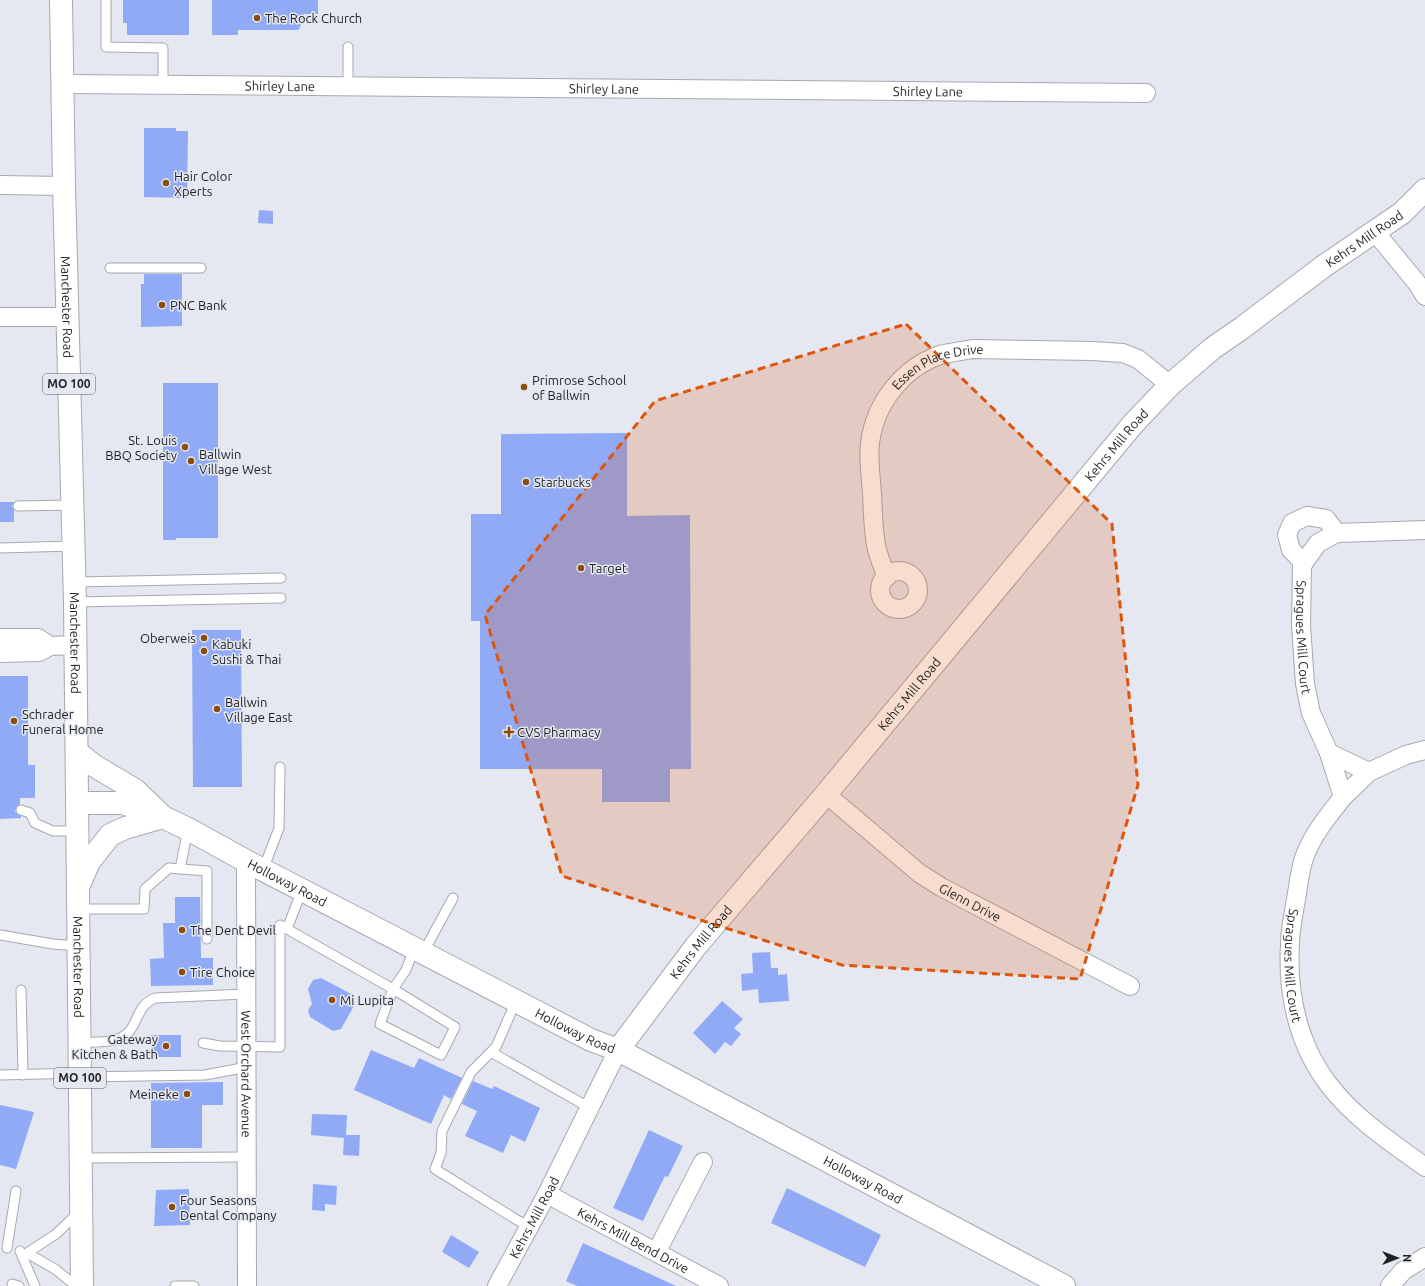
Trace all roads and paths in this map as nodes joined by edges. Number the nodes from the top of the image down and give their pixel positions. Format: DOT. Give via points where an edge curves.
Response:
graph roads {
  1 [pos="61,0"];
  2 [pos="106,0"];
  3 [pos="348,47"];
  4 [pos="62,84"];
  5 [pos="163,85"];
  6 [pos="348,86"];
  7 [pos="1146,92"];
  8 [pos="0,185"];
  9 [pos="64,186"];
  10 [pos="1425,190"];
  11 [pos="1375,232"];
  12 [pos="110,268"];
  13 [pos="201,268"];
  14 [pos="1425,296"];
  15 [pos="0,317"];
  16 [pos="68,317"];
  17 [pos="1170,385"];
  18 [pos="73,505"];
  19 [pos="18,506"];
  20 [pos="1425,530"];
  21 [pos="1337,533"];
  22 [pos="74,546"];
  23 [pos="0,548"];
  24 [pos="1304,563"];
  25 [pos="887,577"];
  26 [pos="281,578"];
  27 [pos="75,592"];
  28 [pos="281,598"];
  29 [pos="0,638"];
  30 [pos="50,646"];
  31 [pos="76,646"];
  32 [pos="0,653"];
  33 [pos="1425,750"];
  34 [pos="77,752"];
  35 [pos="1329,753"];
  36 [pos="280,767"];
  37 [pos="1369,772"];
  38 [pos="826,794"];
  39 [pos="1343,797"];
  40 [pos="78,803"];
  41 [pos="21,810"];
  42 [pos="163,817"];
  43 [pos="188,829"];
  44 [pos="78,831"];
  45 [pos="254,865"];
  46 [pos="180,869"];
  47 [pos="79,886"];
  48 [pos="302,890"];
  49 [pos="453,898"];
  50 [pos="79,908"];
  51 [pos="287,929"];
  52 [pos="0,935"];
  53 [pos="207,939"];
  54 [pos="79,946"];
  55 [pos="419,951"];
  56 [pos="1130,986"];
  57 [pos="393,989"];
  58 [pos="21,990"];
  59 [pos="246,994"];
  60 [pos="516,1001"];
  61 [pos="80,1042"];
  62 [pos="204,1043"];
  63 [pos="247,1046"];
  64 [pos="618,1050"];
  65 [pos="491,1052"];
  66 [pos="247,1067"];
  67 [pos="23,1075"];
  68 [pos="80,1075"];
  69 [pos="0,1076"];
  70 [pos="590,1108"];
  71 [pos="247,1157"];
  72 [pos="81,1158"];
  73 [pos="703,1162"];
  74 [pos="1425,1167"];
  75 [pos="16,1191"];
  76 [pos="547,1194"];
  77 [pos="81,1210"];
  78 [pos="529,1226"];
  79 [pos="4,1247"];
  80 [pos="657,1251"];
  81 [pos="24,1252"];
  82 [pos="1425,1257"];
  83 [pos="35,1286"];
  84 [pos="76,1286"];
  85 [pos="82,1286"];
  86 [pos="175,1286"];
  87 [pos="194,1286"];
  88 [pos="247,1286"];
  89 [pos="497,1286"];
  90 [pos="719,1286"];
  91 [pos="1064,1286"];
  92 [pos="1390,1286"];
  1 -- 4 [label="main road, Manchester Road / MO 100"];
  2 -- 5 [label="lane" via="106,47 163,48"];
  3 -- 6 [label="lane"];
  4 -- 5 [label="street, Shirley Lane"];
  4 -- 9 [label="main road, Manchester Road / MO 100"];
  5 -- 6 [label="street, Shirley Lane"];
  6 -- 7 [label="street, Shirley Lane"];
  8 -- 9 [label="street"];
  9 -- 16 [label="main road, Manchester Road / MO 100"];
  10 -- 11 [label="main road, Kehrs Mill Road" via="1402,212"];
  11 -- 14 [label="street"];
  11 -- 17 [label="main road, Kehrs Mill Road" via="1324,266 1213,348"];
  12 -- 13 [label="lane"];
  15 -- 16 [label="street"];
  16 -- 18 [label="main road, Manchester Road / MO 100"];
  17 -- 25 [label="street, Essen Place Drive" via="1138,359 1123,353 1092,351 973,349 940,355 912,370 888,395 872,427 869,461 876,546"];
  17 -- 38 [label="main road, Kehrs Mill Road" via="1133,424"];
  18 -- 19 [label="lane"];
  18 -- 22 [label="main road, Manchester Road / MO 100"];
  20 -- 21 [label="street"];
  21 -- 24 [label="street, Spragues Mill Court" via="1318,543"];
  21 -- 24 [label="street, Spragues Mill Court" via="1326,519 1307,516 1292,523 1287,535 1291,550"];
  22 -- 23 [label="lane"];
  22 -- 27 [label="main road, Manchester Road / MO 100"];
  24 -- 35 [label="street, Spragues Mill Court" via="1301,625 1305,684 1311,713"];
  26 -- 27 [label="lane"];
  27 -- 28 [label="lane"];
  27 -- 31 [label="main road, Manchester Road / MO 100"];
  29 -- 30 [label="street" via="38,638"];
  30 -- 31 [label="street"];
  30 -- 32 [label="street" via="38,652"];
  31 -- 34 [label="main road, Manchester Road / MO 100"];
  33 -- 37 [label="street" via="1406,754"];
  34 -- 40 [label="main road, Manchester Road / MO 100"];
  34 -- 42 [label="main road" via="93,765 135,790"];
  35 -- 37 [label="street"];
  35 -- 39 [label="street, Spragues Mill Court"];
  36 -- 45 [label="lane" via="279,828"];
  37 -- 39 [label="street"];
  38 -- 56 [label="street, Glenn Drive" via="919,873 941,887"];
  38 -- 64 [label="main road, Kehrs Mill Road" via="696,946"];
  39 -- 74 [label="street, Spragues Mill Court" via="1313,839 1304,858 1299,880 1290,946 1290,985 1298,1023 1314,1063 1343,1102 1358,1117"];
  40 -- 42 [label="main road, Holloway Road" via="123,803"];
  40 -- 44 [label="main road, Manchester Road / MO 100"];
  41 -- 44 [label="lane" via="30,812 35,823 53,831"];
  42 -- 43 [label="main road, Holloway Road"];
  42 -- 47 [label="main road" via="110,835 90,862"];
  43 -- 45 [label="main road, Holloway Road"];
  43 -- 46 [label="lane"];
  44 -- 47 [label="main road, Manchester Road / MO 100"];
  45 -- 48 [label="main road, Holloway Road"];
  45 -- 59 [label="street, West Orchard Avenue"];
  46 -- 50 [label="lane" via="169,868 145,889 144,909"];
  46 -- 53 [label="lane" via="206,871"];
  47 -- 50 [label="main road, Manchester Road / MO 100"];
  48 -- 51 [label="lane"];
  48 -- 55 [label="main road, Holloway Road"];
  49 -- 55 [label="lane"];
  50 -- 54 [label="main road, Manchester Road / MO 100"];
  51 -- 57 [label="lane"];
  51 -- 63 [label="lane" via="280,925 280,1046"];
  52 -- 54 [label="lane"];
  54 -- 61 [label="main road, Manchester Road / MO 100"];
  55 -- 57 [label="lane"];
  55 -- 60 [label="main road, Holloway Road"];
  57 -- 57 [label="lane" via="456,1027 441,1055 380,1024"];
  58 -- 67 [label="lane"];
  59 -- 61 [label="lane" via="155,998 148,1001 140,1010 126,1034 105,1042"];
  59 -- 63 [label="street, West Orchard Avenue"];
  60 -- 64 [label="main road, Holloway Road" via="591,1040"];
  60 -- 65 [label="lane" via="496,1047"];
  61 -- 68 [label="main road, Manchester Road / MO 100"];
  62 -- 63 [label="lane"];
  63 -- 66 [label="street, West Orchard Avenue"];
  64 -- 70 [label="street, Kehrs Mill Road"];
  64 -- 91 [label="main road, Holloway Road"];
  65 -- 70 [label="lane"];
  65 -- 78 [label="lane" via="471,1072 442,1131 441,1153 434,1170"];
  66 -- 68 [label="lane" via="206,1075"];
  66 -- 71 [label="street, West Orchard Avenue"];
  67 -- 68 [label="lane"];
  67 -- 69 [label="lane"];
  68 -- 72 [label="main road, Manchester Road / MO 100"];
  70 -- 76 [label="street, Kehrs Mill Road"];
  71 -- 72 [label="lane"];
  71 -- 88 [label="street, West Orchard Avenue"];
  72 -- 77 [label="main road, Manchester Road / MO 100"];
  73 -- 80 [label="street"];
  75 -- 79 [label="lane"];
  76 -- 78 [label="street, Kehrs Mill Road"];
  76 -- 80 [label="street, Kehrs Mill Bend Drive"];
  77 -- 81 [label="lane" via="56,1234"];
  77 -- 85 [label="main road, Manchester Road / MO 100"];
  78 -- 89 [label="street, Kehrs Mill Road"];
  79 -- 81 [label="lane"];
  80 -- 90 [label="street, Kehrs Mill Bend Drive"];
  81 -- 83 [label="lane"];
  81 -- 84 [label="lane" via="55,1269"];
  82 -- 92 [label="street" via="1403,1271"];
  86 -- 87 [label="lane"];
}
